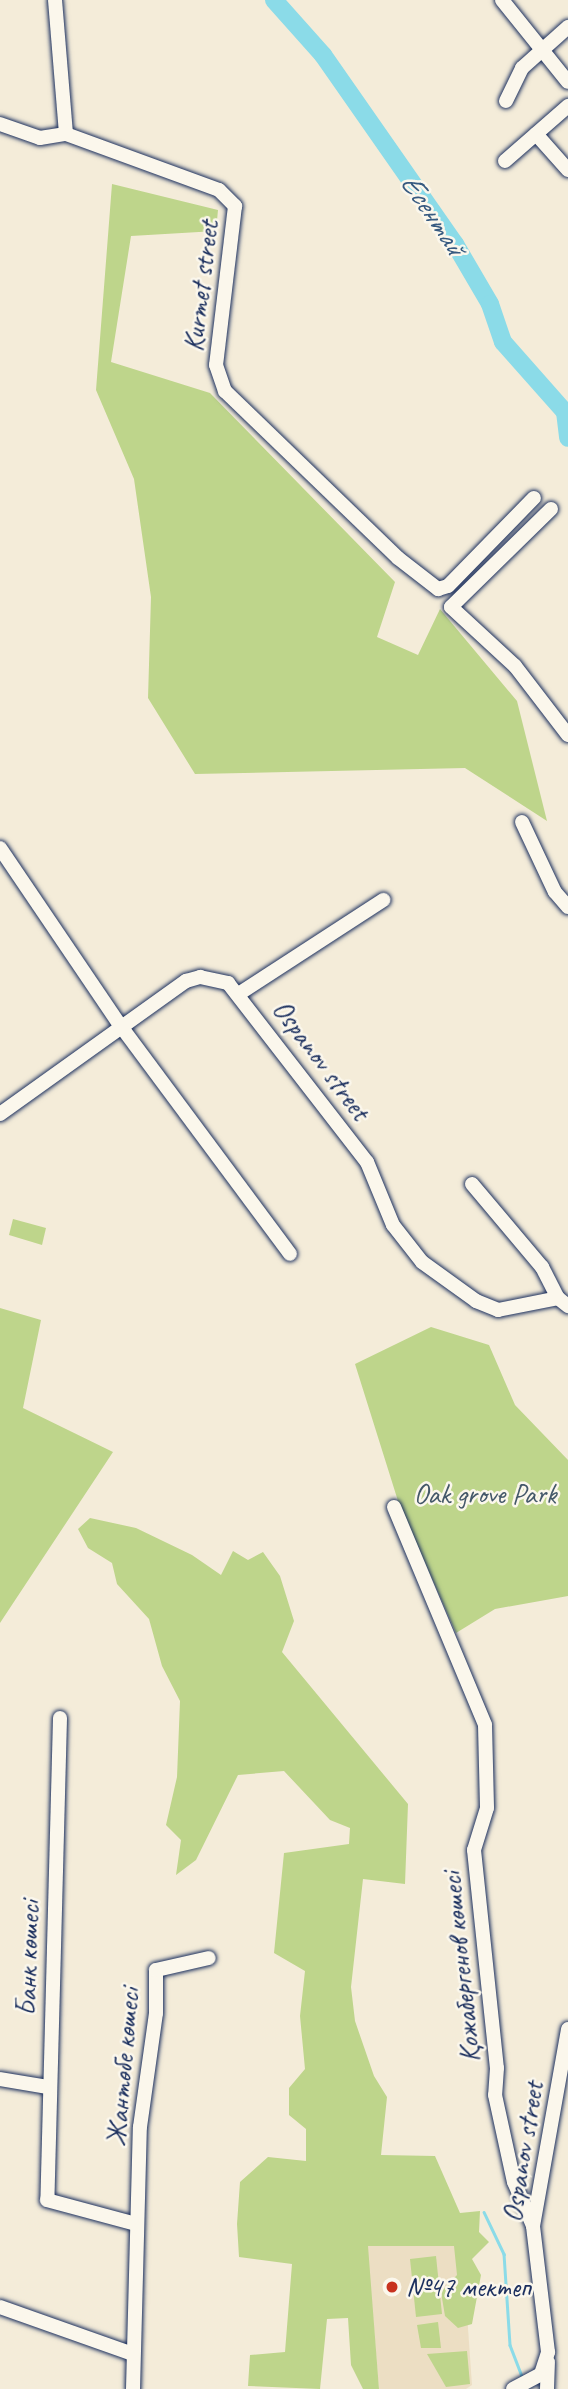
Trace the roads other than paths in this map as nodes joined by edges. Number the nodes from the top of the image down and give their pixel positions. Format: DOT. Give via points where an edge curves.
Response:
graph roads {
  1 [pos="55,0"];
  2 [pos="502,0"];
  3 [pos="568,27"];
  4 [pos="539,50"];
  5 [pos="568,82"];
  6 [pos="506,101"];
  7 [pos="568,106"];
  8 [pos="0,124"];
  9 [pos="66,134"];
  10 [pos="536,134"];
  11 [pos="505,161"];
  12 [pos="568,170"];
  13 [pos="534,498"];
  14 [pos="551,509"];
  15 [pos="568,735"];
  16 [pos="522,822"];
  17 [pos="0,848"];
  18 [pos="383,900"];
  19 [pos="568,907"];
  20 [pos="240,993"];
  21 [pos="120,1025"];
  22 [pos="0,1114"];
  23 [pos="472,1184"];
  24 [pos="290,1254"];
  25 [pos="563,1302"];
  26 [pos="394,1507"];
  27 [pos="60,1718"];
  28 [pos="209,1958"];
  29 [pos="568,2029"];
  30 [pos="0,2079"];
  31 [pos="48,2087"];
  32 [pos="136,2224"];
  33 [pos="533,2226"];
  34 [pos="0,2307"];
  35 [pos="548,2352"];
  36 [pos="133,2354"];
  37 [pos="133,2389"];
  38 [pos="513,2389"];
  39 [pos="547,2389"];
  1 -- 9 [label="street"];
  2 -- 4 [label="street"];
  3 -- 4 [label="street"];
  4 -- 5 [label="street"];
  4 -- 6 [label="street" via="518,74"];
  7 -- 10 [label="street"];
  8 -- 9 [label="street" via="40,138"];
  9 -- 13 [label="street, Kurmet street" via="228,197 236,217 217,379 425,583 438,589 448,586"];
  10 -- 11 [label="street"];
  10 -- 12 [label="street"];
  14 -- 15 [label="street" via="451,607 515,666"];
  16 -- 19 [label="street" via="555,892"];
  17 -- 21 [label="street"];
  18 -- 20 [label="street"];
  20 -- 21 [label="street, Ospanov street" via="228,983 200,977 186,981"];
  20 -- 25 [label="street, Ospanov street" via="367,1162 393,1225 422,1262 475,1301 498,1310"];
  21 -- 22 [label="street, Ospanov street"];
  21 -- 24 [label="street"];
  23 -- 25 [label="street" via="542,1267"];
  26 -- 33 [label="street, Қожабергенов көшесі" via="485,1726 487,1808 474,1850 497,2068 495,2095 514,2182"];
  27 -- 31 [label="street, Банк көшесі"];
  28 -- 32 [label="street, Жантөбе көшесі" via="156,1970"];
  29 -- 33 [label="street, Ospanov street"];
  30 -- 31 [label="street"];
  31 -- 32 [label="street, Банк көшесі" via="47,2200"];
  32 -- 36 [label="street"];
  33 -- 35 [label="street, Ospanov street"];
  34 -- 36 [label="street"];
  35 -- 38 [label="street" via="541,2374"];
  35 -- 39 [label="street, Ospanov street"];
  36 -- 37 [label="street"];
}
